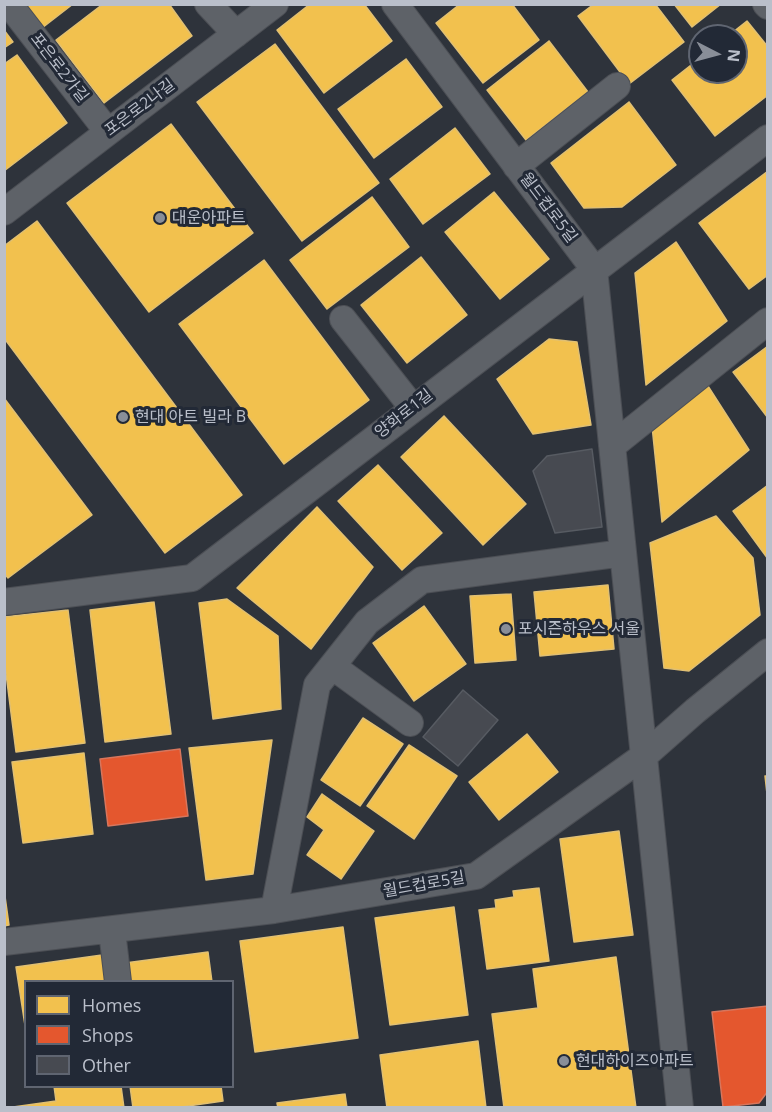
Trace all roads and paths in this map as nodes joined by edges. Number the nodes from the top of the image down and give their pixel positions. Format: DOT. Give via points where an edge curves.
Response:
graph roads {
  1 [pos="9,4"];
  2 [pos="208,4"];
  3 [pos="275,4"];
  4 [pos="395,4"];
  5 [pos="236,34"];
  6 [pos="617,86"];
  7 [pos="108,132"];
  8 [pos="768,138"];
  9 [pos="516,166"];
  10 [pos="4,212"];
  11 [pos="594,269"];
  12 [pos="343,319"];
  13 [pos="768,321"];
  14 [pos="412,408"];
  15 [pos="612,446"];
  16 [pos="623,553"];
  17 [pos="4,602"];
  18 [pos="768,652"];
  19 [pos="332,666"];
  20 [pos="410,723"];
  21 [pos="644,756"];
  22 [pos="274,910"];
  23 [pos="112,931"];
  24 [pos="4,942"];
  25 [pos="118,980"];
  26 [pos="680,1107"];
  1 -- 7 [label="lane, 포은로2가길"];
  2 -- 5 [label="lane"];
  3 -- 5 [label="lane, 포은로2나길"];
  4 -- 9 [label="lane, 월드컵로5길"];
  5 -- 7 [label="lane, 포은로2나길"];
  6 -- 9 [label="lane"];
  7 -- 10 [label="lane, 포은로2나길"];
  8 -- 11 [label="lane, 양화로1길"];
  9 -- 11 [label="lane, 월드컵로5길"];
  11 -- 14 [label="lane, 양화로1길"];
  11 -- 15 [label="lane"];
  12 -- 14 [label="lane"];
  13 -- 15 [label="lane"];
  14 -- 17 [label="lane, 양화로1길" via="192,578"];
  15 -- 16 [label="lane"];
  16 -- 19 [label="lane" via="422,580 367,622"];
  16 -- 21 [label="lane"];
  18 -- 21 [label="lane, 월드컵로5길"];
  19 -- 20 [label="lane"];
  19 -- 22 [label="lane" via="317,685"];
  21 -- 22 [label="lane, 월드컵로5길" via="476,876"];
  21 -- 26 [label="lane"];
  22 -- 23 [label="lane, 월드컵로5길"];
  23 -- 24 [label="lane, 월드컵로5길"];
  23 -- 25 [label="lane"];
}
